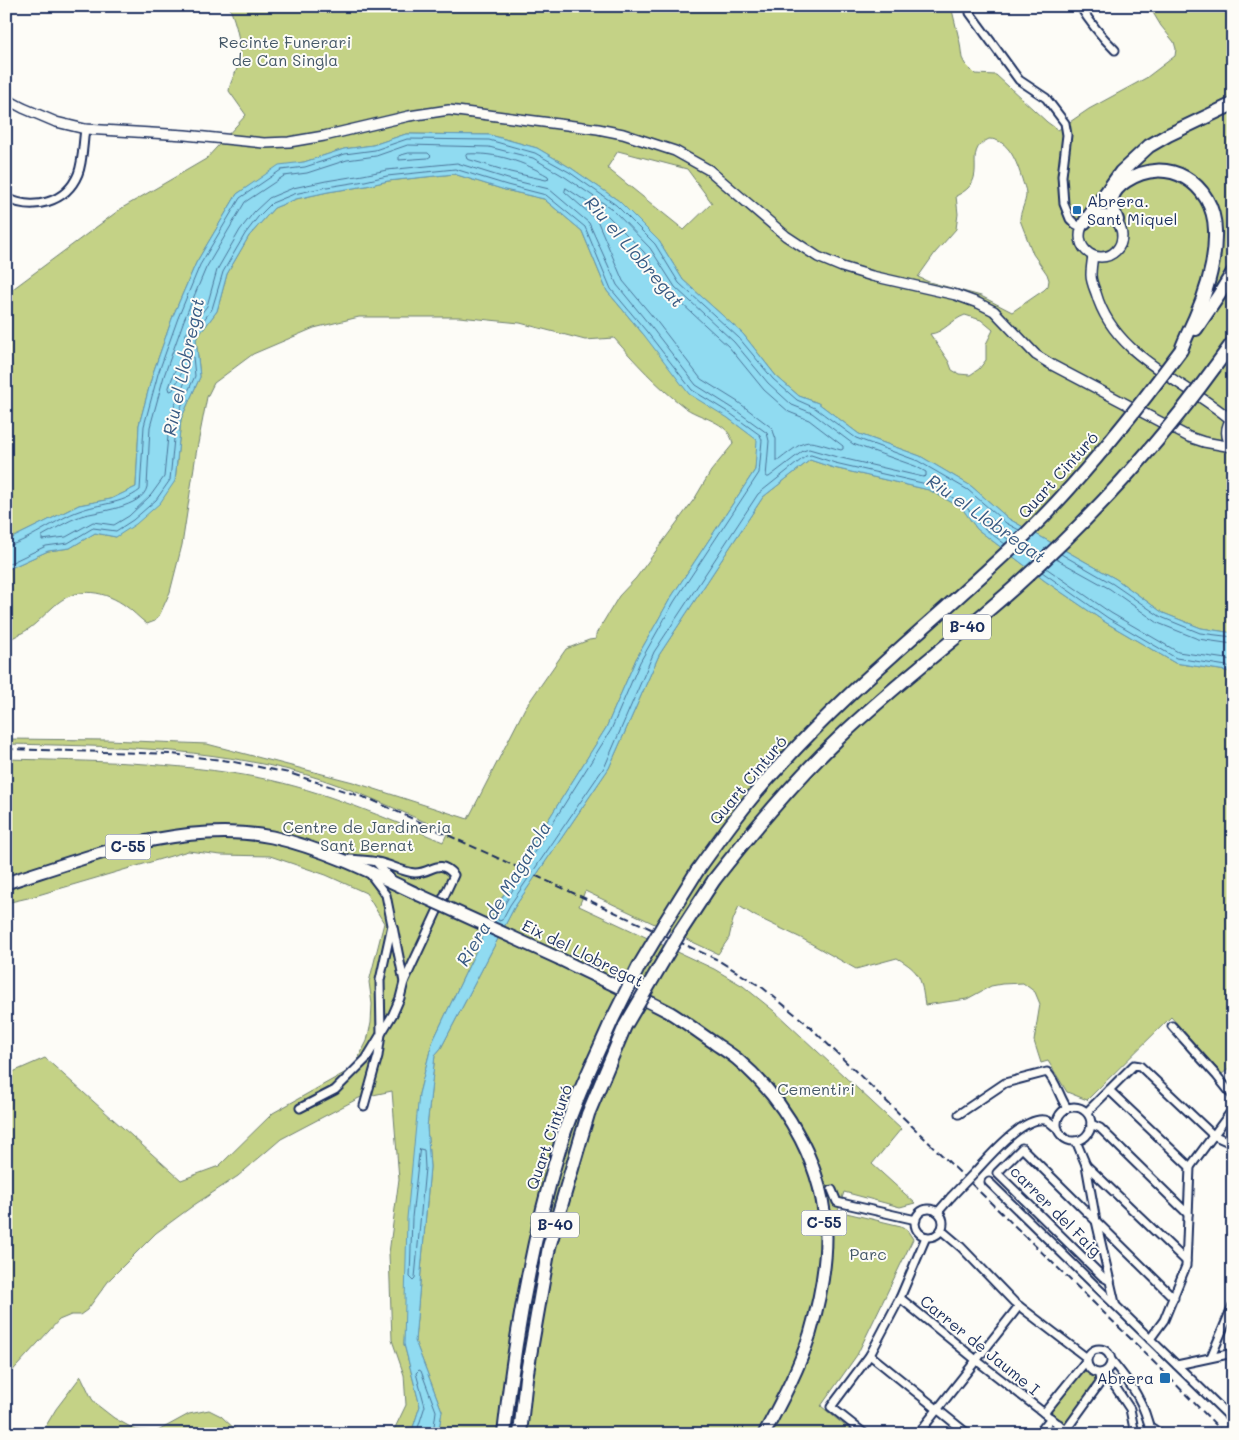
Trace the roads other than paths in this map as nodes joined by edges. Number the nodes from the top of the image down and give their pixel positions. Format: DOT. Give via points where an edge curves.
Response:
graph roads {
  1 [pos="970,6"];
  2 [pos="1080,6"];
  3 [pos="1115,50"];
  4 [pos="6,98"];
  5 [pos="1233,104"];
  6 [pos="86,129"];
  7 [pos="9,201"];
  8 [pos="1117,220"];
  9 [pos="1083,224"];
  10 [pos="1093,256"];
  11 [pos="1233,272"];
  12 [pos="1233,342"];
  13 [pos="1181,350"];
  14 [pos="1231,418"];
  15 [pos="1226,435"];
  16 [pos="1204,442"];
  17 [pos="1232,448"];
  18 [pos="336,858"];
  19 [pos="376,862"];
  20 [pos="367,871"];
  21 [pos="6,882"];
  22 [pos="397,884"];
  23 [pos="386,895"];
  24 [pos="392,925"];
  25 [pos="404,982"];
  26 [pos="1172,1026"];
  27 [pos="381,1034"];
  28 [pos="711,1041"];
  29 [pos="1109,1090"];
  30 [pos="1233,1096"];
  31 [pos="364,1106"];
  32 [pos="300,1108"];
  33 [pos="1067,1108"];
  34 [pos="1233,1109"];
  35 [pos="1087,1112"];
  36 [pos="959,1114"];
  37 [pos="1091,1124"];
  38 [pos="1058,1129"];
  39 [pos="1213,1135"];
  40 [pos="1076,1141"];
  41 [pos="1233,1144"];
  42 [pos="1086,1165"];
  43 [pos="1190,1167"];
  44 [pos="989,1182"];
  45 [pos="832,1190"];
  46 [pos="938,1212"];
  47 [pos="1188,1214"];
  48 [pos="916,1220"];
  49 [pos="1096,1221"];
  50 [pos="942,1230"];
  51 [pos="926,1237"];
  52 [pos="1186,1261"];
  53 [pos="1110,1281"];
  54 [pos="900,1298"];
  55 [pos="1174,1298"];
  56 [pos="1115,1304"];
  57 [pos="1233,1305"];
  58 [pos="1019,1306"];
  59 [pos="1150,1339"];
  60 [pos="1233,1353"];
  61 [pos="870,1355"];
  62 [pos="1210,1357"];
  63 [pos="976,1360"];
  64 [pos="1086,1360"];
  65 [pos="1112,1362"];
  66 [pos="1177,1364"];
  67 [pos="1102,1373"];
  68 [pos="937,1410"];
  69 [pos="1044,1413"];
  70 [pos="1051,1418"];
  71 [pos="1233,1420"];
  72 [pos="1059,1424"];
  73 [pos="1149,1426"];
  74 [pos="1068,1432"];
  75 [pos="504,1434"];
  76 [pos="520,1434"];
  77 [pos="756,1434"];
  78 [pos="764,1434"];
  79 [pos="865,1434"];
  80 [pos="918,1434"];
  81 [pos="968,1434"];
  82 [pos="1038,1434"];
  83 [pos="1052,1434"];
  84 [pos="1135,1434"];
  85 [pos="1151,1434"];
  86 [pos="1161,1434"];
  1 -- 9 [label="street" via="970,12 1019,80 1046,98 1065,123 1064,204 1070,219"];
  2 -- 3 [label="street" via="1099,34"];
  4 -- 6 [label="street" via="56,122"];
  5 -- 9 [label="highway" via="1149,146 1121,172"];
  6 -- 7 [label="street" via="79,172 69,188 44,204"];
  6 -- 16 [label="street" via="264,143 289,142 449,110 629,136 675,151 709,170 786,236 818,257 850,270 956,294 978,303 994,311 1021,341 1044,360"];
  8 -- 9 [label="street" via="1104,214 1090,217"];
  8 -- 10 [label="street" via="1123,233 1120,248 1108,256"];
  8 -- 13 [label="highway" via="1112,197 1120,185 1154,170 1172,172 1198,186 1212,208 1215,230 1213,260 1205,293"];
  9 -- 10 [label="street" via="1080,240"];
  10 -- 14 [label="street" via="1090,276 1098,302 1114,330 1140,356"];
  11 -- 13 [label="highway, Quart Cinturó / B-40"];
  12 -- 76 [label="highway, Quart Cinturó / B-40, bridge" via="1152,448 1082,524 839,737 794,783 714,880 680,932 625,1026 588,1114 549,1248 526,1378"];
  13 -- 75 [label="highway, Quart Cinturó / B-40, bridge" via="1124,425 1052,507 794,750 738,814 697,871 639,966 612,1020 562,1141 538,1223 512,1363"];
  14 -- 15 [label="street"];
  15 -- 16 [label="street"];
  15 -- 17 [label="street"];
  16 -- 17 [label="street"];
  18 -- 19 [label="street"];
  18 -- 20 [label="highway, Eix del Llobregat / C-55"];
  18 -- 21 [label="highway, Eix del Llobregat / C-55" via="272,837 195,833 138,844"];
  19 -- 22 [label="street"];
  19 -- 25 [label="street" via="417,873 447,867 454,875"];
  20 -- 22 [label="highway, Eix del Llobregat / C-55"];
  20 -- 23 [label="street"];
  22 -- 23 [label="street"];
  22 -- 28 [label="highway, Eix del Llobregat / C-55, bridge" via="669,1012"];
  23 -- 24 [label="street"];
  24 -- 25 [label="street"];
  24 -- 27 [label="street" via="380,980"];
  25 -- 27 [label="street" via="393,1014"];
  26 -- 30 [label="street"];
  27 -- 31 [label="street"];
  27 -- 32 [label="street" via="366,1059 335,1090"];
  28 -- 77 [label="highway, Eix del Llobregat / C-55" via="757,1088 792,1135 808,1172 818,1220 818,1262 806,1325 791,1366"];
  28 -- 78 [label="highway, Eix del Llobregat / C-55" via="744,1065 778,1103 804,1145 822,1205 825,1258 822,1287 810,1335 794,1376"];
  29 -- 35 [label="street"];
  29 -- 39 [label="street" via="1134,1065 1140,1066"];
  29 -- 43 [label="street"];
  33 -- 35 [label="street" via="1078,1107"];
  33 -- 36 [label="street" via="1047,1072 1005,1083"];
  33 -- 38 [label="street" via="1058,1119"];
  34 -- 39 [label="street"];
  35 -- 37 [label="street"];
  37 -- 40 [label="street" via="1086,1135"];
  37 -- 47 [label="street" via="1100,1128"];
  38 -- 40 [label="street" via="1065,1138"];
  38 -- 46 [label="street, bridge" via="1048,1121 1035,1120 1025,1124"];
  39 -- 41 [label="street"];
  39 -- 43 [label="street"];
  40 -- 42 [label="street"];
  42 -- 49 [label="street"];
  42 -- 52 [label="street"];
  43 -- 47 [label="street"];
  44 -- 56 [label="street"];
  45 -- 48 [label="street" via="837,1202"];
  46 -- 48 [label="street" via="926,1209"];
  46 -- 50 [label="street" via="944,1221"];
  47 -- 52 [label="street"];
  48 -- 51 [label="street" via="917,1230"];
  49 -- 53 [label="street"];
  49 -- 53 [label="street, carrer del Faig" via="1022,1148 998,1173"];
  49 -- 55 [label="street"];
  50 -- 51 [label="street" via="937,1235"];
  50 -- 58 [label="street"];
  51 -- 54 [label="street"];
  52 -- 55 [label="street"];
  53 -- 56 [label="street"];
  54 -- 61 [label="street"];
  54 -- 63 [label="street, Carrer de Jaume I"];
  55 -- 59 [label="street"];
  56 -- 59 [label="street"];
  57 -- 62 [label="street"];
  58 -- 63 [label="street"];
  58 -- 64 [label="street"];
  59 -- 66 [label="street"];
  60 -- 62 [label="street"];
  61 -- 68 [label="street"];
  61 -- 79 [label="street" via="831,1407"];
  62 -- 66 [label="street"];
  63 -- 68 [label="street"];
  63 -- 69 [label="street, Carrer de Jaume I"];
  64 -- 65 [label="street" via="1091,1351 1103,1349"];
  64 -- 67 [label="street" via="1092,1372"];
  64 -- 69 [label="street"];
  65 -- 67 [label="street"];
  65 -- 73 [label="street" via="1144,1406"];
  66 -- 71 [label="street"];
  67 -- 74 [label="street" via="1100,1383"];
  67 -- 84 [label="street" via="1130,1409"];
  68 -- 80 [label="street"];
  68 -- 81 [label="street"];
  69 -- 70 [label="street, Carrer de Jaume I"];
  70 -- 72 [label="street, Carrer de Jaume I"];
  70 -- 82 [label="street"];
  72 -- 74 [label="street, Carrer de Jaume I"];
  72 -- 83 [label="street"];
  73 -- 85 [label="street"];
  73 -- 86 [label="street"];
}
